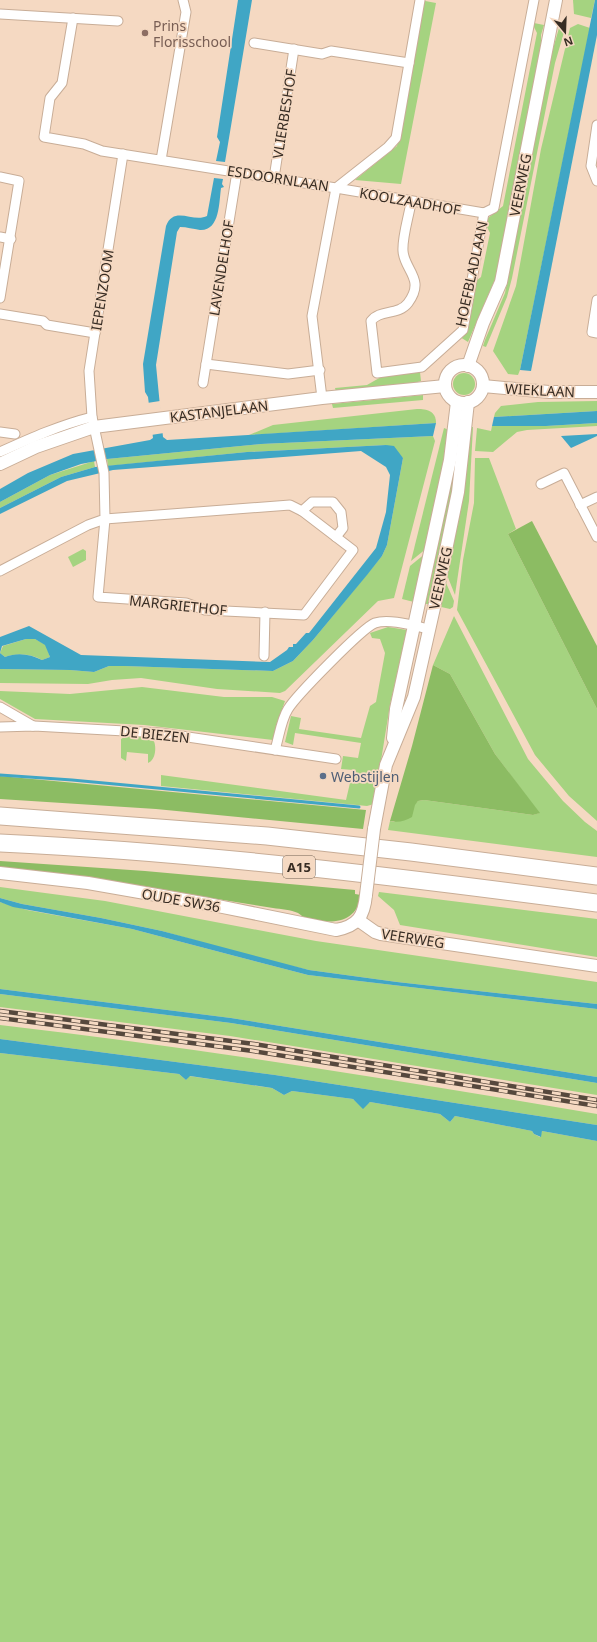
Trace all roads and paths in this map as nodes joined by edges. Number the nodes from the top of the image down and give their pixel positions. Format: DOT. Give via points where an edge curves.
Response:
graph roads {
  1 [pos="183,0"];
  2 [pos="420,0"];
  3 [pos="534,0"];
  4 [pos="556,0"];
  5 [pos="0,14"];
  6 [pos="73,18"];
  7 [pos="118,21"];
  8 [pos="254,43"];
  9 [pos="294,49"];
  10 [pos="409,63"];
  11 [pos="597,125"];
  12 [pos="123,154"];
  13 [pos="161,160"];
  14 [pos="237,172"];
  15 [pos="0,177"];
  16 [pos="274,178"];
  17 [pos="597,181"];
  18 [pos="336,188"];
  19 [pos="411,202"];
  20 [pos="484,213"];
  21 [pos="0,237"];
  22 [pos="10,239"];
  23 [pos="0,298"];
  24 [pos="597,300"];
  25 [pos="0,314"];
  26 [pos="95,332"];
  27 [pos="597,333"];
  28 [pos="206,364"];
  29 [pos="468,366"];
  30 [pos="320,370"];
  31 [pos="203,383"];
  32 [pos="445,386"];
  33 [pos="483,386"];
  34 [pos="597,392"];
  35 [pos="322,398"];
  36 [pos="463,402"];
  37 [pos="93,422"];
  38 [pos="0,432"];
  39 [pos="16,434"];
  40 [pos="0,452"];
  41 [pos="0,464"];
  42 [pos="541,484"];
  43 [pos="597,497"];
  44 [pos="580,505"];
  45 [pos="302,511"];
  46 [pos="105,519"];
  47 [pos="336,536"];
  48 [pos="597,537"];
  49 [pos="0,571"];
  50 [pos="265,612"];
  51 [pos="414,626"];
  52 [pos="429,629"];
  53 [pos="264,656"];
  54 [pos="0,707"];
  55 [pos="34,726"];
  56 [pos="0,727"];
  57 [pos="393,749"];
  58 [pos="275,750"];
  59 [pos="336,759"];
  60 [pos="0,816"];
  61 [pos="0,843"];
  62 [pos="0,873"];
  63 [pos="597,876"];
  64 [pos="597,903"];
  65 [pos="358,920"];
  66 [pos="597,966"];
  1 -- 13 [label="street" via="186,12"];
  2 -- 10 [label="street, ESDOORNLAAN"];
  3 -- 20 [label="street, HOEFBLADLAAN" via="494,208"];
  4 -- 29 [label="street, VEERWEG" via="501,282"];
  5 -- 6 [label="street"];
  6 -- 7 [label="street"];
  6 -- 12 [label="street, ESDOORNLAAN" via="62,83 50,98 44,137"];
  8 -- 9 [label="street, VLIERBESHOF"];
  9 -- 10 [label="street, VLIERBESHOF" via="322,54 331,51"];
  9 -- 16 [label="street, VLIERBESHOF"];
  10 -- 18 [label="street, ESDOORNLAAN" via="396,138"];
  11 -- 17 [label="street" via="591,166"];
  12 -- 13 [label="street, ESDOORNLAAN"];
  12 -- 26 [label="street, IEPENZOOM"];
  13 -- 14 [label="street, ESDOORNLAAN"];
  14 -- 16 [label="street, ESDOORNLAAN"];
  14 -- 28 [label="street, LAVENDELHOF"];
  15 -- 22 [label="street" via="19,181"];
  16 -- 18 [label="street, ESDOORNLAAN"];
  18 -- 19 [label="street, KOOLZAADHOF"];
  18 -- 30 [label="street" via="312,316"];
  19 -- 20 [label="street, KOOLZAADHOF"];
  19 -- 20 [label="street, HOEFBLADLAAN" via="403,252 415,281 414,290 402,310 374,316 371,321 377,373 422,367 462,330"];
  21 -- 22 [label="street"];
  22 -- 23 [label="street"];
  24 -- 27 [label="street" via="592,332"];
  25 -- 26 [label="street"];
  26 -- 37 [label="street, IEPENZOOM" via="89,371"];
  28 -- 30 [label="street" via="288,374"];
  28 -- 31 [label="street, LAVENDELHOF"];
  29 -- 32 [label="street" via="452,370 446,377"];
  29 -- 33 [label="street" via="479,373"];
  30 -- 35 [label="street"];
  32 -- 35 [label="street, KASTANJELAAN"];
  32 -- 36 [label="street" via="449,396"];
  33 -- 34 [label="street, WIEKLAAN" via="549,392"];
  33 -- 36 [label="street" via="479,395"];
  35 -- 37 [label="street, KASTANJELAAN" via="149,420"];
  36 -- 51 [label="street, VEERWEG"];
  36 -- 52 [label="street, VEERWEG" via="458,492"];
  37 -- 40 [label="street, KASTANJELAAN" via="66,424"];
  37 -- 41 [label="street, KASTANJELAAN"];
  37 -- 46 [label="street, MARGRIETHOF" via="104,473"];
  38 -- 39 [label="street"];
  42 -- 44 [label="street" via="564,473"];
  43 -- 44 [label="street"];
  44 -- 48 [label="street"];
  45 -- 46 [label="street, MARGRIETHOF" via="290,505"];
  45 -- 47 [label="street, MARGRIETHOF"];
  45 -- 47 [label="street" via="312,502 333,502 342,512 343,528"];
  46 -- 49 [label="street, MARGRIETHOF" via="88,525"];
  46 -- 50 [label="street, MARGRIETHOF" via="98,597 186,603 205,610"];
  47 -- 50 [label="street, MARGRIETHOF" via="353,550 304,614"];
  50 -- 53 [label="street"];
  51 -- 52 [label="street"];
  51 -- 57 [label="street, VEERWEG" via="396,709"];
  51 -- 58 [label="street" via="393,622 375,623 350,644 287,710"];
  52 -- 57 [label="street, VEERWEG" via="414,697"];
  54 -- 55 [label="street, DE BIEZEN"];
  55 -- 56 [label="street, DE BIEZEN"];
  55 -- 58 [label="street, DE BIEZEN" via="161,733"];
  57 -- 65 [label="street, VEERWEG, bridge" via="381,785 365,907"];
  58 -- 59 [label="street, DE BIEZEN"];
  60 -- 63 [label="highway, A15" via="267,836"];
  61 -- 64 [label="highway, A15" via="271,864"];
  62 -- 65 [label="street, OUDE SW36" via="88,883 327,929 347,928"];
  65 -- 66 [label="street, VEERWEG" via="381,934"];
}
